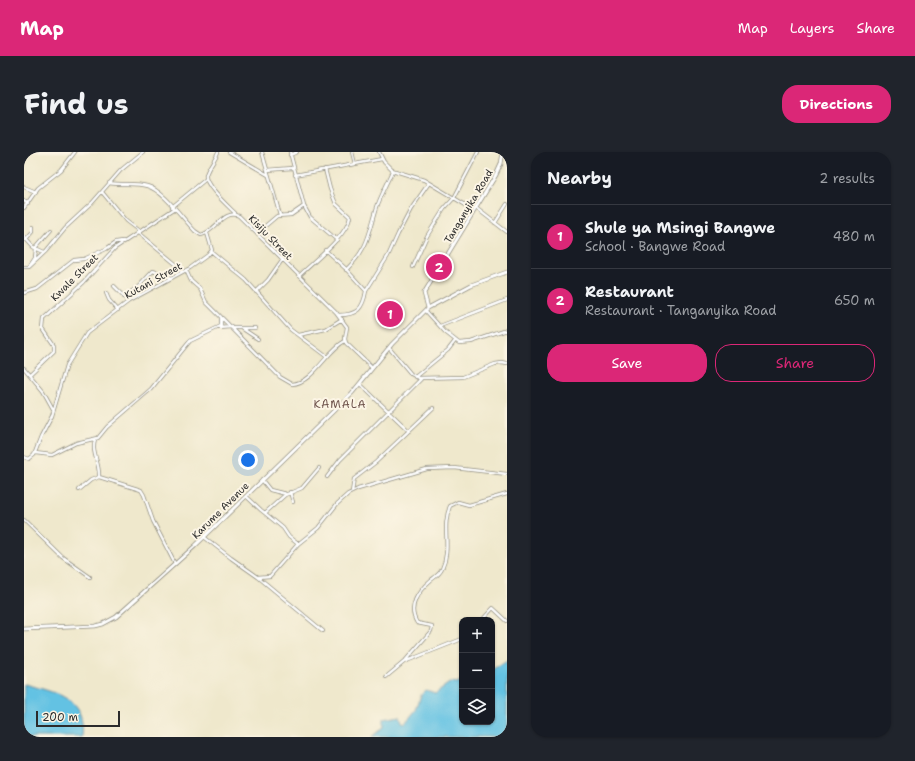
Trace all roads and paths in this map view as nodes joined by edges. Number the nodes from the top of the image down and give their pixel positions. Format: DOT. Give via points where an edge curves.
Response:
graph roads {
  1 [pos="74,152"];
  2 [pos="143,152"];
  3 [pos="218,152"];
  4 [pos="230,152"];
  5 [pos="262,152"];
  6 [pos="297,152"];
  7 [pos="352,152"];
  8 [pos="378,152"];
  9 [pos="478,152"];
  10 [pos="503,152"];
  11 [pos="290,153"];
  12 [pos="382,159"];
  13 [pos="355,164"];
  14 [pos="293,168"];
  15 [pos="325,169"];
  16 [pos="267,170"];
  17 [pos="393,170"];
  18 [pos="268,175"];
  19 [pos="295,175"];
  20 [pos="206,179"];
  21 [pos="110,183"];
  22 [pos="429,183"];
  23 [pos="24,187"];
  24 [pos="36,192"];
  25 [pos="102,192"];
  26 [pos="454,198"];
  27 [pos="24,201"];
  28 [pos="28,204"];
  29 [pos="507,204"];
  30 [pos="304,206"];
  31 [pos="24,208"];
  32 [pos="173,208"];
  33 [pos="475,209"];
  34 [pos="235,214"];
  35 [pos="280,215"];
  36 [pos="495,223"];
  37 [pos="33,227"];
  38 [pos="51,230"];
  39 [pos="138,232"];
  40 [pos="507,232"];
  41 [pos="207,233"];
  42 [pos="257,233"];
  43 [pos="25,239"];
  44 [pos="337,240"];
  45 [pos="123,241"];
  46 [pos="35,248"];
  47 [pos="325,250"];
  48 [pos="44,252"];
  49 [pos="212,252"];
  50 [pos="282,260"];
  51 [pos="24,267"];
  52 [pos="29,267"];
  53 [pos="413,267"];
  54 [pos="186,270"];
  55 [pos="346,270"];
  56 [pos="182,272"];
  57 [pos="507,272"];
  58 [pos="299,276"];
  59 [pos="172,278"];
  60 [pos="114,286"];
  61 [pos="366,291"];
  62 [pos="256,292"];
  63 [pos="24,293"];
  64 [pos="106,293"];
  65 [pos="124,297"];
  66 [pos="507,300"];
  67 [pos="129,301"];
  68 [pos="118,310"];
  69 [pos="427,310"];
  70 [pos="338,315"];
  71 [pos="220,316"];
  72 [pos="342,319"];
  73 [pos="440,326"];
  74 [pos="218,328"];
  75 [pos="233,328"];
  76 [pos="255,328"];
  77 [pos="243,329"];
  78 [pos="507,330"];
  79 [pos="298,335"];
  80 [pos="258,339"];
  81 [pos="345,341"];
  82 [pos="455,341"];
  83 [pos="390,349"];
  84 [pos="327,357"];
  85 [pos="507,360"];
  86 [pos="502,363"];
  87 [pos="507,364"];
  88 [pos="24,368"];
  89 [pos="373,368"];
  90 [pos="30,374"];
  91 [pos="415,377"];
  92 [pos="421,379"];
  93 [pos="360,384"];
  94 [pos="433,408"];
  95 [pos="54,409"];
  96 [pos="388,412"];
  97 [pos="409,431"];
  98 [pos="96,440"];
  99 [pos="35,453"];
  100 [pos="24,458"];
  101 [pos="319,468"];
  102 [pos="507,474"];
  103 [pos="99,477"];
  104 [pos="327,477"];
  105 [pos="262,480"];
  106 [pos="79,490"];
  107 [pos="290,492"];
  108 [pos="352,492"];
  109 [pos="286,494"];
  110 [pos="507,494"];
  111 [pos="246,495"];
  112 [pos="293,502"];
  113 [pos="265,513"];
  114 [pos="24,520"];
  115 [pos="204,537"];
  116 [pos="298,544"];
  117 [pos="175,564"];
  118 [pos="90,577"];
  119 [pos="258,577"];
  120 [pos="485,617"];
  121 [pos="507,621"];
  122 [pos="24,630"];
  123 [pos="323,630"];
  124 [pos="459,640"];
  125 [pos="404,662"];
  126 [pos="386,677"];
  1 -- 24 [label="street" via="61,170 44,182"];
  2 -- 21 [label="street"];
  3 -- 20 [label="street"];
  4 -- 18 [label="street"];
  5 -- 16 [label="street"];
  6 -- 11 [label="street"];
  7 -- 13 [label="street"];
  8 -- 12 [label="street"];
  9 -- 26 [label="street"];
  10 -- 33 [label="street, Tanganyika Road" via="496,175"];
  11 -- 14 [label="street"];
  12 -- 13 [label="street"];
  12 -- 17 [label="street"];
  13 -- 15 [label="street"];
  14 -- 16 [label="street"];
  14 -- 19 [label="street"];
  15 -- 19 [label="street"];
  15 -- 44 [label="street" via="336,204 350,217 345,230"];
  16 -- 18 [label="street"];
  17 -- 22 [label="street"];
  17 -- 55 [label="street" via="378,206 368,242 360,256"];
  18 -- 35 [label="street"];
  19 -- 30 [label="street"];
  20 -- 32 [label="street, Kwale Street"];
  20 -- 34 [label="street" via="208,185"];
  21 -- 25 [label="street"];
  21 -- 32 [label="street" via="148,186"];
  22 -- 26 [label="street"];
  22 -- 61 [label="street" via="408,215 388,256"];
  23 -- 24 [label="street"];
  24 -- 28 [label="street"];
  25 -- 39 [label="street"];
  25 -- 48 [label="street"];
  26 -- 33 [label="street"];
  26 -- 53 [label="street" via="433,227"];
  27 -- 28 [label="street"];
  28 -- 31 [label="street"];
  29 -- 36 [label="street"];
  30 -- 35 [label="street" via="291,215"];
  30 -- 44 [label="street" via="310,217"];
  32 -- 39 [label="street, Kwale Street"];
  32 -- 41 [label="street" via="198,234"];
  33 -- 36 [label="street"];
  33 -- 69 [label="street, Tanganyika Road" via="424,293"];
  34 -- 41 [label="street, Kisiju Street" via="229,215"];
  34 -- 42 [label="street, Kisiju Street"];
  35 -- 42 [label="street"];
  36 -- 40 [label="street"];
  37 -- 43 [label="street" via="33,232"];
  38 -- 46 [label="street"];
  39 -- 45 [label="street, Kwale Street"];
  39 -- 56 [label="street"];
  41 -- 49 [label="street"];
  42 -- 50 [label="street, Kisiju Street"];
  43 -- 46 [label="street"];
  44 -- 47 [label="street"];
  45 -- 63 [label="street" via="116,242 84,259 74,260 39,288"];
  45 -- 90 [label="street, Kwale Street" via="44,319 43,329 54,345 54,351"];
  46 -- 48 [label="street"];
  46 -- 52 [label="street" via="35,258"];
  47 -- 55 [label="street"];
  47 -- 58 [label="street"];
  48 -- 52 [label="street"];
  49 -- 54 [label="street, Kutani Street"];
  49 -- 62 [label="street" via="246,280"];
  50 -- 58 [label="street, Kisiju Street"];
  50 -- 62 [label="street"];
  51 -- 52 [label="street"];
  54 -- 56 [label="street, Kutani Street"];
  54 -- 71 [label="street" via="191,282 200,289 206,302"];
  55 -- 61 [label="street"];
  56 -- 59 [label="street, Kutani Street"];
  57 -- 69 [label="street, Karume Avenue" via="471,285"];
  58 -- 70 [label="street, Kisiju Street"];
  59 -- 65 [label="street" via="153,271"];
  59 -- 67 [label="street, Kutani Street"];
  60 -- 65 [label="street"];
  61 -- 70 [label="street" via="364,303 358,310 349,315"];
  62 -- 79 [label="street"];
  64 -- 68 [label="street"];
  65 -- 67 [label="street"];
  66 -- 73 [label="street"];
  67 -- 68 [label="street, Kutani Street"];
  68 -- 95 [label="street, Kutani Street" via="91,330 77,348 67,365"];
  69 -- 73 [label="street"];
  69 -- 83 [label="street, Karume Avenue"];
  70 -- 72 [label="street, Kisiju Street"];
  71 -- 74 [label="street" via="222,323"];
  71 -- 75 [label="street"];
  72 -- 79 [label="street" via="326,329"];
  72 -- 81 [label="street" via="348,329"];
  73 -- 82 [label="street"];
  74 -- 75 [label="street"];
  74 -- 98 [label="street" via="190,341 151,389"];
  75 -- 77 [label="street"];
  75 -- 84 [label="street" via="280,377 292,384 299,383 310,375"];
  76 -- 77 [label="street"];
  77 -- 80 [label="street"];
  78 -- 82 [label="street" via="466,343"];
  79 -- 84 [label="street"];
  81 -- 84 [label="street"];
  81 -- 89 [label="street"];
  82 -- 91 [label="street" via="448,350"];
  83 -- 89 [label="street, Karume Avenue"];
  83 -- 91 [label="street"];
  85 -- 86 [label="street"];
  86 -- 87 [label="street"];
  86 -- 92 [label="street" via="463,377"];
  88 -- 90 [label="street"];
  89 -- 93 [label="street, Karume Avenue"];
  90 -- 95 [label="street"];
  91 -- 92 [label="street"];
  92 -- 96 [label="street"];
  93 -- 96 [label="street"];
  93 -- 105 [label="street, Karume Avenue"];
  94 -- 97 [label="street"];
  95 -- 99 [label="street, Kutani Street"];
  96 -- 97 [label="street"];
  96 -- 104 [label="street"];
  97 -- 108 [label="street" via="354,479"];
  98 -- 99 [label="street" via="76,443 54,455"];
  98 -- 103 [label="street" via="93,450 99,465"];
  99 -- 100 [label="street" via="28,459"];
  101 -- 107 [label="street" via="302,488"];
  102 -- 108 [label="street" via="454,468 427,469"];
  103 -- 106 [label="street"];
  103 -- 117 [label="street" via="132,486 143,492 153,521"];
  105 -- 109 [label="street" via="270,490"];
  105 -- 111 [label="street, Karume Avenue"];
  107 -- 109 [label="street"];
  107 -- 112 [label="street"];
  108 -- 116 [label="street" via="337,504 311,535"];
  109 -- 113 [label="street"];
  110 -- 125 [label="street" via="469,505 458,502 450,506 446,516 448,550 442,570 427,583 413,606 413,616 417,623 430,624 431,631"];
  111 -- 113 [label="street"];
  111 -- 115 [label="street, Karume Avenue"];
  113 -- 116 [label="street"];
  114 -- 118 [label="street" via="63,558"];
  115 -- 117 [label="street, Karume Avenue"];
  115 -- 119 [label="street"];
  116 -- 119 [label="street" via="270,576"];
  117 -- 122 [label="street, Karume Avenue" via="116,617 103,624"];
  119 -- 123 [label="street"];
  120 -- 121 [label="street" via="493,608"];
  124 -- 125 [label="street"];
  125 -- 126 [label="street"];
}
